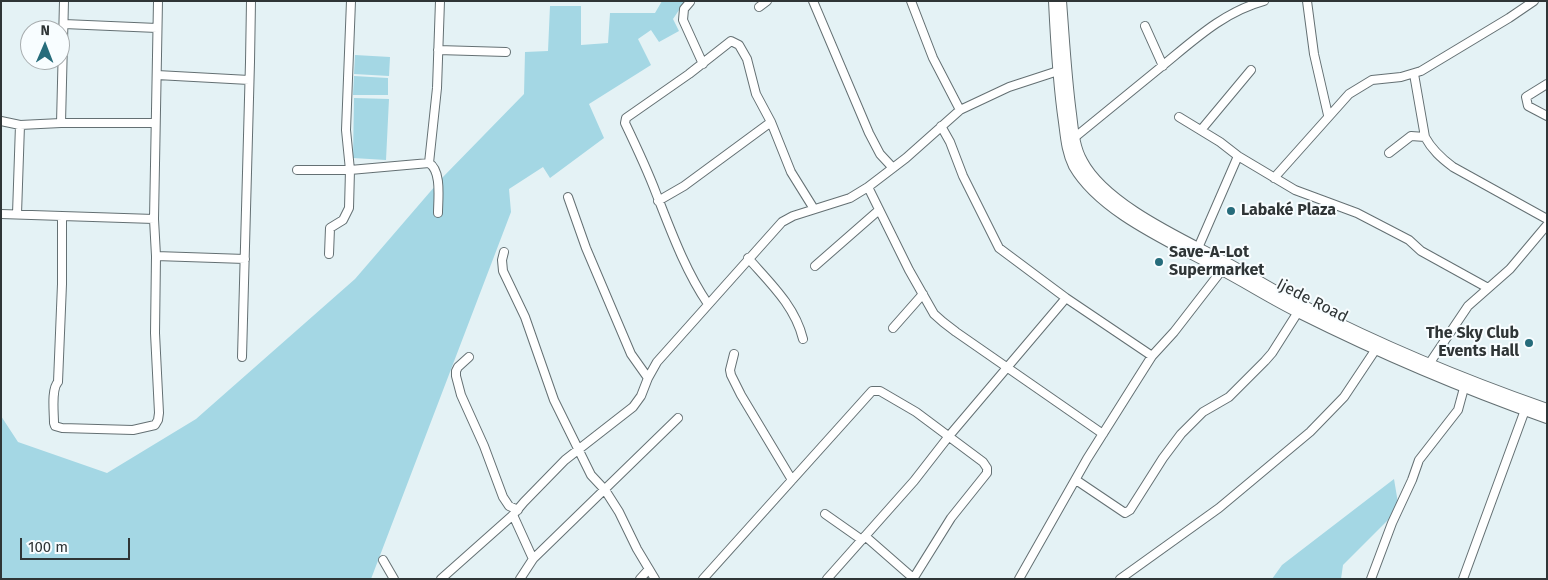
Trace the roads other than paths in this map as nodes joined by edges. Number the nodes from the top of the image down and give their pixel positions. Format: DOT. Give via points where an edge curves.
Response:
graph roads {
  1 [pos="64,1"];
  2 [pos="158,1"];
  3 [pos="250,1"];
  4 [pos="350,1"];
  5 [pos="440,1"];
  6 [pos="767,1"];
  7 [pos="813,1"];
  8 [pos="1054,1"];
  9 [pos="1061,1"];
  10 [pos="1264,1"];
  11 [pos="1307,1"];
  12 [pos="1534,1"];
  13 [pos="690,2"];
  14 [pos="914,2"];
  15 [pos="759,7"];
  16 [pos="64,20"];
  17 [pos="70,24"];
  18 [pos="1145,26"];
  19 [pos="158,28"];
  20 [pos="438,50"];
  21 [pos="506,52"];
  22 [pos="703,64"];
  23 [pos="1163,66"];
  24 [pos="63,70"];
  25 [pos="1251,70"];
  26 [pos="1058,71"];
  27 [pos="1414,74"];
  28 [pos="157,75"];
  29 [pos="249,80"];
  30 [pos="1547,84"];
  31 [pos="960,110"];
  32 [pos="1328,115"];
  33 [pos="1547,116"];
  34 [pos="1179,117"];
  35 [pos="1,121"];
  36 [pos="772,122"];
  37 [pos="61,123"];
  38 [pos="155,124"];
  39 [pos="20,125"];
  40 [pos="941,126"];
  41 [pos="1201,130"];
  42 [pos="1425,137"];
  43 [pos="1074,138"];
  44 [pos="1389,153"];
  45 [pos="1238,156"];
  46 [pos="429,163"];
  47 [pos="893,168"];
  48 [pos="297,170"];
  49 [pos="350,170"];
  50 [pos="1274,178"];
  51 [pos="868,187"];
  52 [pos="568,198"];
  53 [pos="658,200"];
  54 [pos="814,210"];
  55 [pos="879,210"];
  56 [pos="438,213"];
  57 [pos="1,214"];
  58 [pos="17,214"];
  59 [pos="62,216"];
  60 [pos="154,219"];
  61 [pos="1547,219"];
  62 [pos="1547,225"];
  63 [pos="1198,248"];
  64 [pos="504,252"];
  65 [pos="330,254"];
  66 [pos="156,256"];
  67 [pos="748,258"];
  68 [pos="245,259"];
  69 [pos="815,266"];
  70 [pos="1222,270"];
  71 [pos="1488,288"];
  72 [pos="923,294"];
  73 [pos="1066,298"];
  74 [pos="708,304"];
  75 [pos="1298,312"];
  76 [pos="893,328"];
  77 [pos="803,339"];
  78 [pos="1376,348"];
  79 [pos="734,354"];
  80 [pos="1152,356"];
  81 [pos="242,357"];
  82 [pos="469,357"];
  83 [pos="1429,364"];
  84 [pos="1007,368"];
  85 [pos="648,378"];
  86 [pos="1464,388"];
  87 [pos="1547,409"];
  88 [pos="1525,410"];
  89 [pos="678,418"];
  90 [pos="1547,418"];
  91 [pos="1103,434"];
  92 [pos="949,436"];
  93 [pos="579,449"];
  94 [pos="792,480"];
  95 [pos="1076,480"];
  96 [pos="605,490"];
  97 [pos="515,512"];
  98 [pos="825,514"];
  99 [pos="863,538"];
  100 [pos="533,559"];
  101 [pos="383,560"];
  102 [pos="649,569"];
  103 [pos="913,578"];
  104 [pos="394,579"];
  105 [pos="441,579"];
  106 [pos="520,579"];
  107 [pos="640,579"];
  108 [pos="655,579"];
  109 [pos="703,579"];
  110 [pos="827,579"];
  111 [pos="1019,579"];
  112 [pos="1120,579"];
  113 [pos="1371,579"];
  114 [pos="1463,579"];
  1 -- 16 [label="street"];
  2 -- 19 [label="street"];
  3 -- 29 [label="street"];
  4 -- 49 [label="street" via="346,130"];
  5 -- 20 [label="street"];
  6 -- 15 [label="street"];
  7 -- 47 [label="street" via="869,133 880,154"];
  8 -- 26 [label="main road, Ijede Road"];
  9 -- 43 [label="main road, Ijede Road" via="1067,91"];
  10 -- 23 [label="street" via="1228,15 1192,40"];
  11 -- 32 [label="street" via="1314,54"];
  12 -- 27 [label="street"];
  13 -- 22 [label="street" via="684,9 682,20"];
  14 -- 31 [label="street" via="933,58"];
  17 -- 19 [label="street"];
  18 -- 23 [label="street"];
  19 -- 28 [label="street"];
  20 -- 21 [label="street"];
  20 -- 46 [label="street"];
  22 -- 36 [label="street" via="731,41 739,45 747,59 756,94"];
  22 -- 53 [label="street" via="626,118 625,123"];
  23 -- 43 [label="street"];
  24 -- 37 [label="street"];
  25 -- 41 [label="street"];
  26 -- 31 [label="street" via="1009,87"];
  26 -- 70 [label="main road, Ijede Road" via="1068,151 1082,179 1121,213"];
  27 -- 32 [label="street" via="1372,80 1349,94"];
  27 -- 42 [label="street"];
  28 -- 29 [label="street"];
  28 -- 38 [label="street"];
  29 -- 68 [label="street"];
  30 -- 33 [label="street" via="1526,97 1528,106"];
  31 -- 40 [label="street"];
  32 -- 50 [label="street"];
  34 -- 41 [label="street"];
  35 -- 39 [label="street"];
  36 -- 53 [label="street" via="684,186"];
  36 -- 54 [label="street" via="791,172"];
  37 -- 38 [label="street"];
  37 -- 39 [label="street"];
  38 -- 60 [label="street"];
  39 -- 58 [label="street"];
  40 -- 47 [label="street"];
  40 -- 73 [label="street" via="999,248"];
  41 -- 45 [label="street"];
  42 -- 44 [label="street" via="1411,136"];
  42 -- 61 [label="street" via="1440,157 1453,167"];
  43 -- 63 [label="main road, Ijede Road" via="1081,160 1101,187 1126,207"];
  45 -- 50 [label="street"];
  45 -- 63 [label="street"];
  46 -- 49 [label="street"];
  46 -- 56 [label="street" via="437,175"];
  47 -- 51 [label="street"];
  48 -- 49 [label="street"];
  49 -- 65 [label="street" via="349,208 343,220 330,228"];
  50 -- 71 [label="street" via="1408,240 1421,251"];
  51 -- 54 [label="street" via="850,198"];
  51 -- 55 [label="street"];
  52 -- 85 [label="street" via="631,354"];
  53 -- 74 [label="street" via="691,277"];
  54 -- 67 [label="street" via="782,222"];
  55 -- 69 [label="street"];
  55 -- 72 [label="street"];
  57 -- 58 [label="street"];
  58 -- 59 [label="street"];
  59 -- 60 [label="street"];
  59 -- 66 [label="street" via="58,382 54,390 54,423 58,427 133,430 155,425 158,420 154,333"];
  60 -- 66 [label="street"];
  62 -- 71 [label="street" via="1510,269"];
  63 -- 83 [label="main road, Ijede Road" via="1303,306"];
  64 -- 93 [label="street" via="503,271 525,317 554,400"];
  66 -- 68 [label="street"];
  67 -- 74 [label="street"];
  67 -- 77 [label="street" via="788,304"];
  68 -- 81 [label="street"];
  70 -- 75 [label="main road, Ijede Road"];
  70 -- 80 [label="street"];
  71 -- 83 [label="street" via="1468,306"];
  72 -- 76 [label="street"];
  72 -- 84 [label="street" via="934,314 943,322"];
  73 -- 80 [label="street"];
  73 -- 84 [label="street"];
  74 -- 85 [label="street" via="657,362"];
  75 -- 78 [label="main road, Ijede Road"];
  75 -- 95 [label="street" via="1265,361 1229,397 1203,412 1181,434 1130,510 1125,513"];
  78 -- 86 [label="main road, Ijede Road"];
  78 -- 112 [label="street" via="1344,397 1310,432 1219,508"];
  79 -- 94 [label="street" via="730,375"];
  80 -- 91 [label="street"];
  82 -- 97 [label="street" via="456,371 461,395 484,446 502,498"];
  83 -- 87 [label="main road, Ijede Road"];
  84 -- 91 [label="street"];
  84 -- 92 [label="street"];
  85 -- 93 [label="street" via="633,407"];
  86 -- 88 [label="main road, Ijede Road"];
  86 -- 113 [label="street" via="1458,410 1419,460"];
  88 -- 90 [label="main road, Ijede Road"];
  88 -- 114 [label="street"];
  89 -- 96 [label="street"];
  91 -- 95 [label="street"];
  92 -- 94 [label="street" via="916,412 875,390"];
  92 -- 99 [label="street"];
  92 -- 103 [label="street" via="983,462 987,473 951,518"];
  93 -- 96 [label="street" via="592,475"];
  93 -- 97 [label="street" via="553,471"];
  94 -- 109 [label="street"];
  95 -- 111 [label="street"];
  96 -- 100 [label="street"];
  96 -- 102 [label="street"];
  97 -- 100 [label="street"];
  97 -- 105 [label="street"];
  98 -- 99 [label="street"];
  99 -- 103 [label="street"];
  99 -- 110 [label="street"];
  100 -- 106 [label="street"];
  101 -- 104 [label="street"];
  102 -- 107 [label="street"];
  102 -- 108 [label="street"];
}
